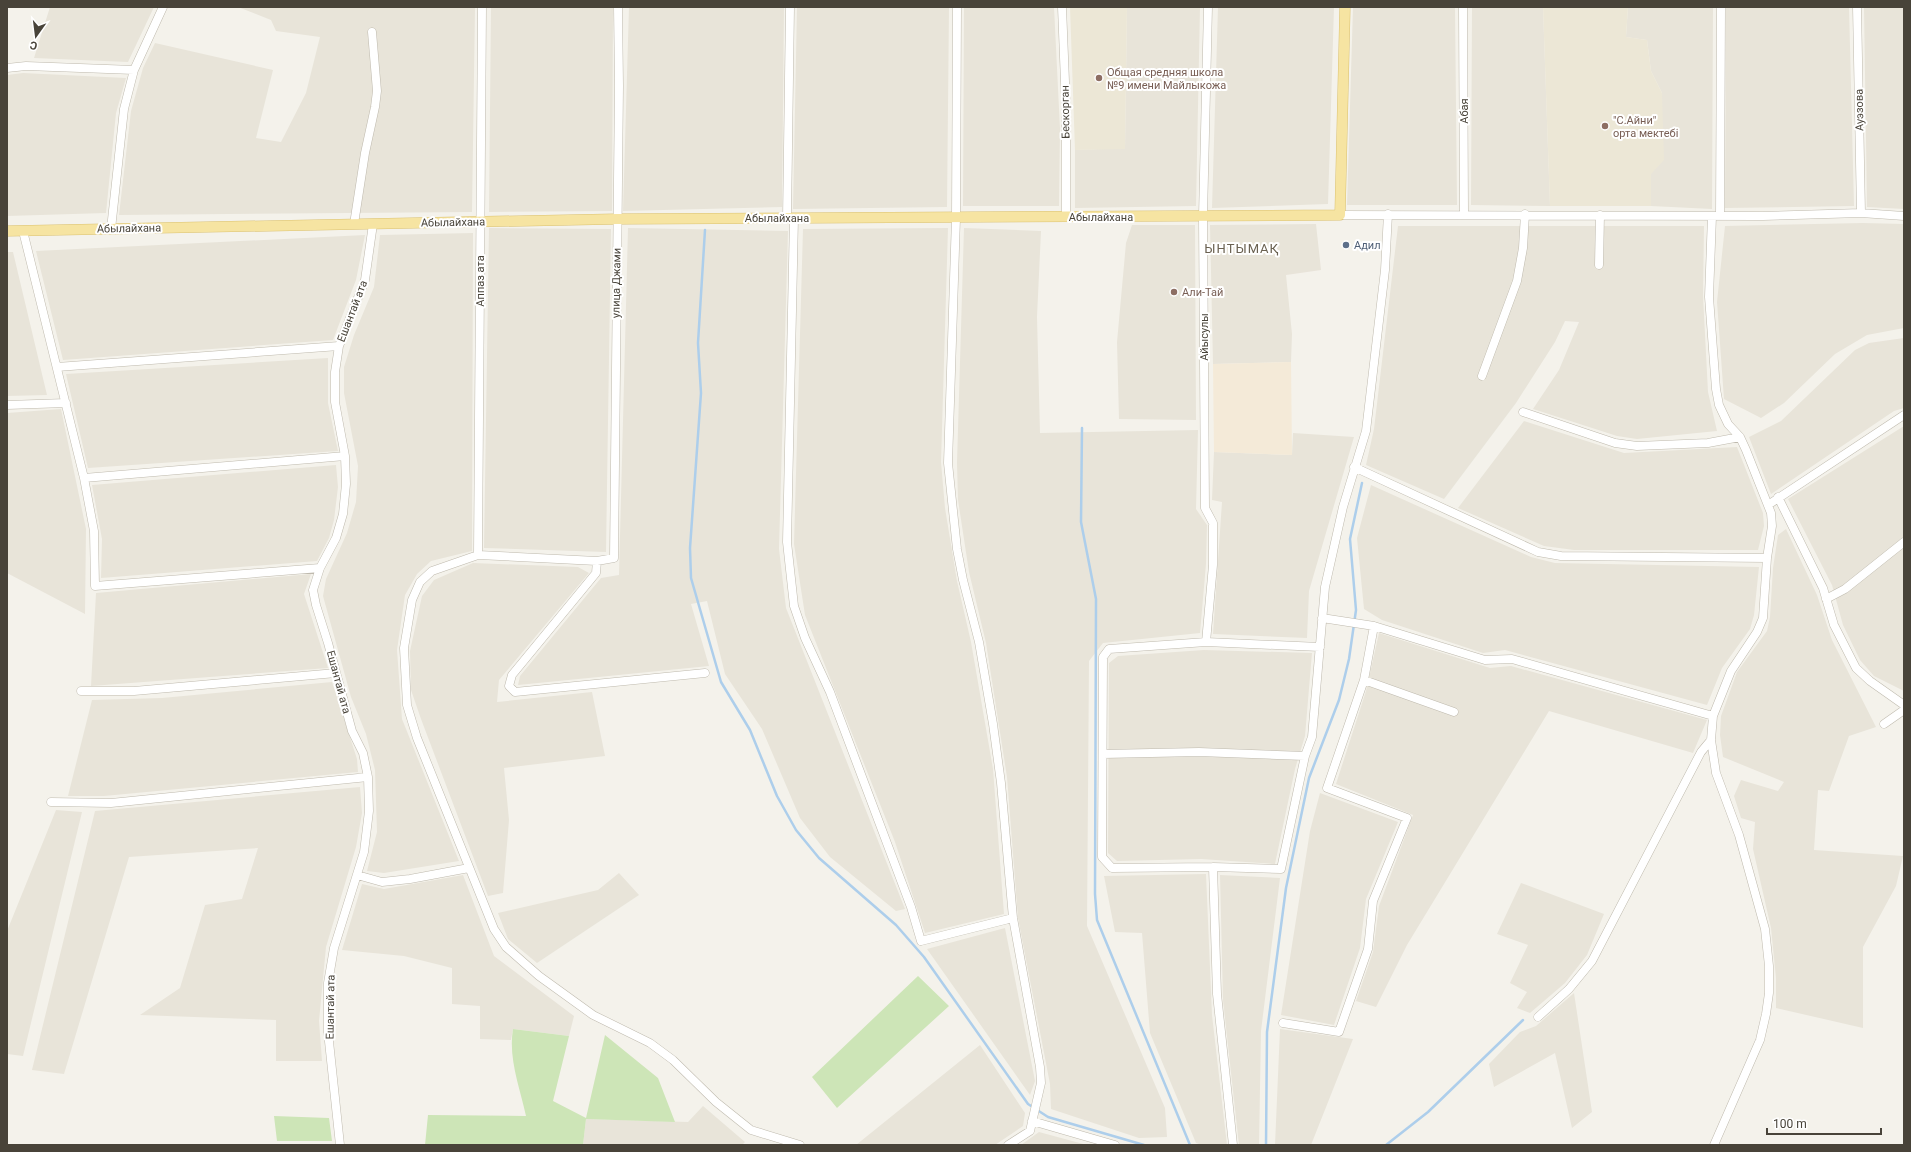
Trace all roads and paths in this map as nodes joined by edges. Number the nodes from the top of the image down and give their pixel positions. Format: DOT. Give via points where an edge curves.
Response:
graph roads {
  1 [pos="163,7"];
  2 [pos="482,7"];
  3 [pos="618,7"];
  4 [pos="790,7"];
  5 [pos="957,7"];
  6 [pos="1062,7"];
  7 [pos="1208,7"];
  8 [pos="1345,7"];
  9 [pos="1463,7"];
  10 [pos="1721,7"];
  11 [pos="1857,7"];
  12 [pos="372,32"];
  13 [pos="7,68"];
  14 [pos="134,70"];
  15 [pos="1861,213"];
  16 [pos="1388,214"];
  17 [pos="1464,214"];
  18 [pos="1525,214"];
  19 [pos="1340,215"];
  20 [pos="1600,215"];
  21 [pos="1203,216"];
  22 [pos="1716,216"];
  23 [pos="1904,216"];
  24 [pos="1066,217"];
  25 [pos="791,218"];
  26 [pos="956,218"];
  27 [pos="617,219"];
  28 [pos="480,222"];
  29 [pos="354,224"];
  30 [pos="373,224"];
  31 [pos="111,229"];
  32 [pos="7,231"];
  33 [pos="23,231"];
  34 [pos="1599,265"];
  35 [pos="339,346"];
  36 [pos="57,367"];
  37 [pos="1482,376"];
  38 [pos="66,403"];
  39 [pos="7,405"];
  40 [pos="1522,412"];
  41 [pos="1904,415"];
  42 [pos="1740,437"];
  43 [pos="345,456"];
  44 [pos="1354,468"];
  45 [pos="84,478"];
  46 [pos="1778,497"];
  47 [pos="1768,505"];
  48 [pos="1904,542"];
  49 [pos="478,555"];
  50 [pos="1767,558"];
  51 [pos="597,561"];
  52 [pos="320,568"];
  53 [pos="1826,599"];
  54 [pos="1322,618"];
  55 [pos="1374,626"];
  56 [pos="1206,642"];
  57 [pos="1320,647"];
  58 [pos="336,673"];
  59 [pos="705,673"];
  60 [pos="1364,680"];
  61 [pos="81,691"];
  62 [pos="1904,705"];
  63 [pos="1904,710"];
  64 [pos="1454,712"];
  65 [pos="1713,716"];
  66 [pos="1884,724"];
  67 [pos="1711,740"];
  68 [pos="1103,754"];
  69 [pos="1305,756"];
  70 [pos="368,777"];
  71 [pos="51,802"];
  72 [pos="1213,867"];
  73 [pos="469,868"];
  74 [pos="357,875"];
  75 [pos="1013,918"];
  76 [pos="1538,1017"];
  77 [pos="1283,1023"];
  78 [pos="1032,1121"];
  79 [pos="340,1145"];
  80 [pos="800,1145"];
  81 [pos="1008,1145"];
  82 [pos="1115,1145"];
  83 [pos="1233,1145"];
  84 [pos="1714,1145"];
  1 -- 14 [label="street"];
  2 -- 28 [label="street, Аппаз ата"];
  3 -- 27 [label="street, улица Джами"];
  4 -- 25 [label="street"];
  5 -- 26 [label="street"];
  6 -- 24 [label="street, Бескорган" via="1066,107"];
  7 -- 21 [label="street, Айысулы"];
  8 -- 19 [label="main road"];
  9 -- 17 [label="street, Абая"];
  10 -- 22 [label="street"];
  11 -- 15 [label="street, Ауэзова"];
  12 -- 29 [label="street" via="375,107"];
  13 -- 14 [label="street" via="26,66"];
  14 -- 31 [label="street" via="124,109"];
  15 -- 22 [label="street"];
  15 -- 23 [label="street"];
  16 -- 17 [label="street"];
  16 -- 19 [label="street"];
  16 -- 44 [label="street" via="1385,270 1366,431"];
  17 -- 18 [label="street"];
  18 -- 20 [label="street"];
  18 -- 37 [label="street" via="1523,248 1516,281"];
  19 -- 21 [label="main road, Абылайхана"];
  20 -- 22 [label="street"];
  20 -- 34 [label="street"];
  21 -- 24 [label="main road, Абылайхана"];
  21 -- 56 [label="street, Айысулы" via="1205,508 1213,522 1213,565"];
  22 -- 42 [label="street" via="1709,297 1716,389 1719,405 1728,424"];
  24 -- 26 [label="main road, Абылайхана"];
  25 -- 26 [label="main road, Абылайхана"];
  25 -- 27 [label="main road, Абылайхана"];
  25 -- 75 [label="street" via="787,542 794,606 805,638 830,692 922,940"];
  26 -- 75 [label="street" via="949,456 951,503 963,580 979,642 998,761"];
  27 -- 28 [label="main road, Абылайхана"];
  27 -- 51 [label="street, улица Джами" via="614,558"];
  28 -- 30 [label="main road, Абылайхана"];
  28 -- 49 [label="street, Аппаз ата"];
  29 -- 30 [label="main road, Абылайхана"];
  29 -- 31 [label="main road, Абылайхана"];
  30 -- 35 [label="street, Ешантай ата" via="365,280"];
  31 -- 33 [label="main road, Абылайхана"];
  32 -- 33 [label="main road, Абылайхана"];
  33 -- 36 [label="street"];
  35 -- 36 [label="street"];
  35 -- 43 [label="street, Ешантай ата" via="335,372 335,402"];
  36 -- 38 [label="street"];
  38 -- 39 [label="street"];
  38 -- 45 [label="street"];
  40 -- 42 [label="street" via="1615,443 1637,446 1708,443"];
  41 -- 46 [label="street"];
  42 -- 47 [label="street"];
  43 -- 45 [label="street"];
  43 -- 52 [label="street, Ешантай ата" via="343,514 336,538"];
  44 -- 50 [label="street" via="1538,552 1561,556"];
  44 -- 54 [label="street" via="1325,587"];
  45 -- 52 [label="street" via="94,531 95,586"];
  46 -- 47 [label="street"];
  46 -- 53 [label="street"];
  47 -- 50 [label="street" via="1772,526"];
  48 -- 53 [label="street" via="1845,589"];
  49 -- 51 [label="street"];
  49 -- 73 [label="street" via="432,571 420,582 412,600 404,648 407,705 417,738"];
  50 -- 65 [label="street" via="1763,618 1757,632 1731,670"];
  51 -- 59 [label="street" via="596,573 512,675 509,686 515,692"];
  52 -- 58 [label="street, Ешантай ата" via="313,590"];
  53 -- 62 [label="street" via="1834,625 1856,668"];
  54 -- 55 [label="street"];
  54 -- 57 [label="street"];
  55 -- 60 [label="street"];
  55 -- 65 [label="street" via="1485,660 1512,659"];
  56 -- 57 [label="street"];
  56 -- 68 [label="street" via="1109,649 1102,657"];
  57 -- 69 [label="street" via="1312,737"];
  58 -- 61 [label="street" via="134,692"];
  58 -- 70 [label="street, Ешантай ата" via="352,731 363,753"];
  60 -- 64 [label="street"];
  60 -- 77 [label="street" via="1327,788 1407,818 1373,901 1368,949 1339,1032"];
  63 -- 66 [label="street"];
  65 -- 67 [label="street"];
  67 -- 76 [label="street" via="1701,752 1592,962 1569,989"];
  67 -- 84 [label="street" via="1716,773 1739,835 1765,929 1769,966 1769,993 1760,1040"];
  68 -- 69 [label="street" via="1199,752"];
  68 -- 72 [label="street" via="1102,857 1112,868"];
  69 -- 72 [label="street" via="1281,869"];
  70 -- 71 [label="street" via="111,803"];
  70 -- 74 [label="street, Ешантай ата" via="369,811 364,852"];
  72 -- 83 [label="street" via="1216,994"];
  73 -- 74 [label="street" via="382,882"];
  73 -- 80 [label="street" via="494,929 506,947 539,976 593,1015 650,1043 673,1060 716,1102 751,1130"];
  74 -- 79 [label="street, Ешантай ата" via="334,948 328,983 328,1032"];
  75 -- 78 [label="street" via="1040,1067 1041,1083"];
  78 -- 81 [label="street" via="1030,1131"];
  78 -- 82 [label="street"];
}
